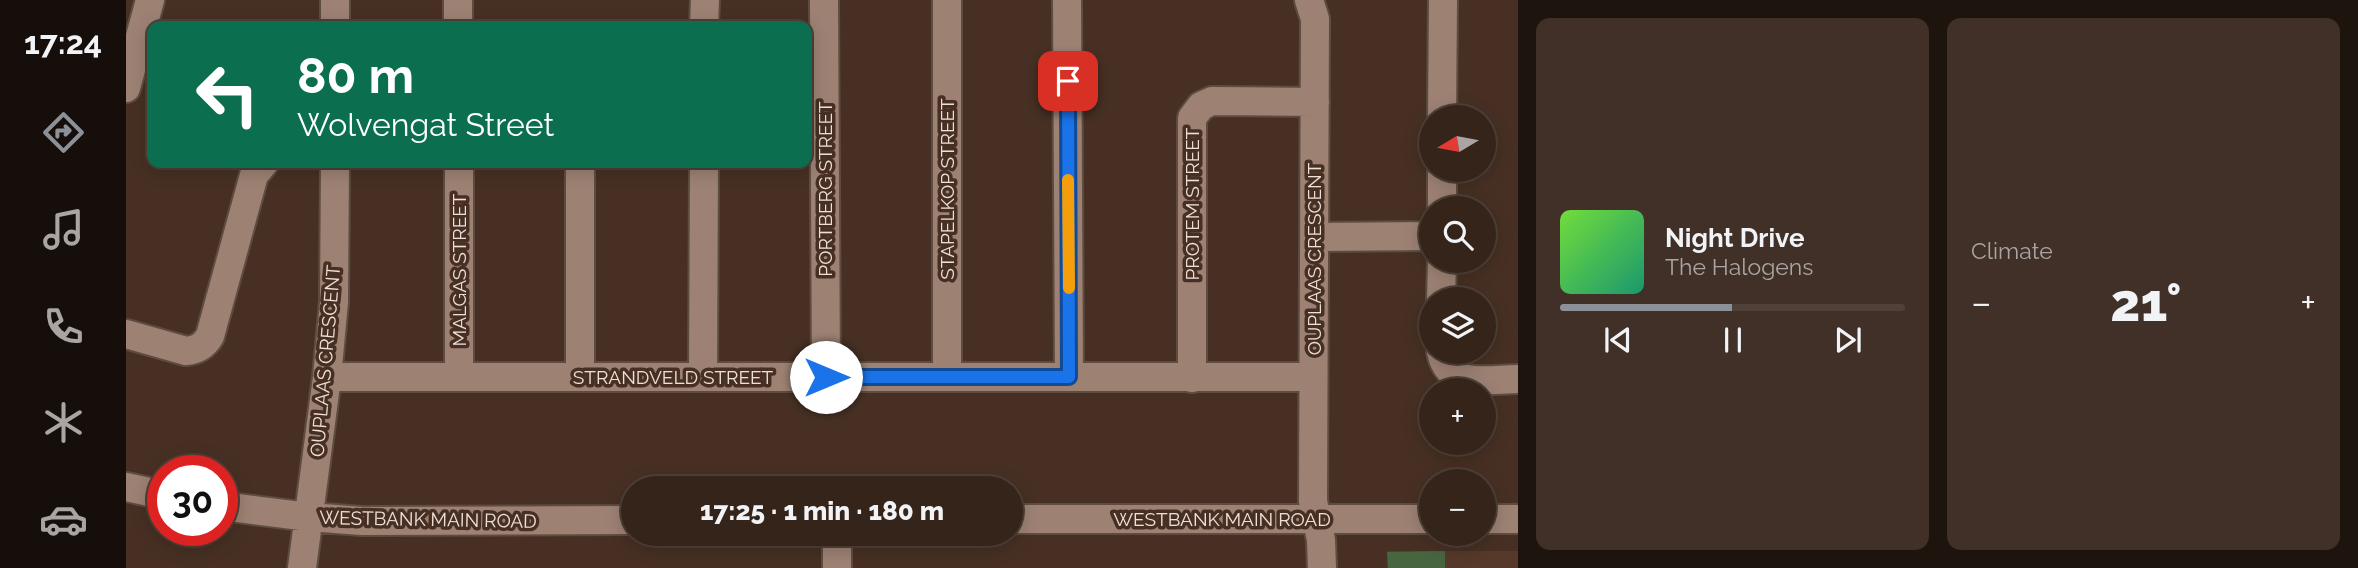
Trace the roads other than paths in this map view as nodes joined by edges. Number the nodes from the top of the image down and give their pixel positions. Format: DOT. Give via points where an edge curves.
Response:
graph roads {
  1 [pos="150,0"];
  2 [pos="335,0"];
  3 [pos="458,0"];
  4 [pos="705,0"];
  5 [pos="824,0"];
  6 [pos="947,0"];
  7 [pos="1067,0"];
  8 [pos="1309,0"];
  9 [pos="1443,0"];
  10 [pos="335,21"];
  11 [pos="458,21"];
  12 [pos="704,21"];
  13 [pos="126,88"];
  14 [pos="1315,102"];
  15 [pos="1442,105"];
  16 [pos="260,168"];
  17 [pos="335,168"];
  18 [pos="459,168"];
  19 [pos="580,168"];
  20 [pos="704,168"];
  21 [pos="1419,236"];
  22 [pos="1314,237"];
  23 [pos="126,334"];
  24 [pos="1445,364"];
  25 [pos="327,377"];
  26 [pos="459,377"];
  27 [pos="580,377"];
  28 [pos="703,377"];
  29 [pos="826,377"];
  30 [pos="947,377"];
  31 [pos="1069,377"];
  32 [pos="1192,377"];
  33 [pos="1313,377"];
  34 [pos="1518,379"];
  35 [pos="126,487"];
  36 [pos="147,492"];
  37 [pos="238,508"];
  38 [pos="309,517"];
  39 [pos="1023,519"];
  40 [pos="1318,519"];
  41 [pos="1419,519"];
  42 [pos="1496,519"];
  43 [pos="1518,519"];
  44 [pos="621,520"];
  45 [pos="836,546"];
  46 [pos="302,568"];
  47 [pos="837,568"];
  48 [pos="1322,568"];
  1 -- 13 [label="street"];
  2 -- 10 [label="street"];
  3 -- 11 [label="street"];
  4 -- 12 [label="street"];
  5 -- 29 [label="street, PORTBERG STREET"];
  6 -- 30 [label="street, STAPELKOP STREET"];
  7 -- 31 [label="street"];
  8 -- 14 [label="street, OUPLAAS CRESCENT" via="1315,19"];
  9 -- 15 [label="street"];
  14 -- 22 [label="street, OUPLAAS CRESCENT"];
  14 -- 32 [label="street, PROTEM STREET" via="1212,102 1201,106 1192,118"];
  16 -- 23 [label="street" via="254,175 207,342 186,351"];
  17 -- 25 [label="street, OUPLAAS CRESCENT" via="334,302"];
  18 -- 26 [label="street, MALGAS STREET"];
  19 -- 27 [label="street"];
  20 -- 28 [label="street"];
  21 -- 22 [label="street"];
  22 -- 33 [label="street, OUPLAAS CRESCENT"];
  24 -- 34 [label="street" via="1457,377 1468,380"];
  25 -- 26 [label="street, STRANDVELD STREET"];
  25 -- 38 [label="street, OUPLAAS CRESCENT"];
  26 -- 27 [label="street, STRANDVELD STREET"];
  27 -- 28 [label="street, STRANDVELD STREET"];
  28 -- 29 [label="street, STRANDVELD STREET"];
  29 -- 30 [label="street, STRANDVELD STREET"];
  30 -- 31 [label="street, STRANDVELD STREET"];
  31 -- 32 [label="street, STRANDVELD STREET"];
  32 -- 33 [label="street, STRANDVELD STREET"];
  33 -- 40 [label="street, OUPLAAS CRESCENT" via="1313,500"];
  35 -- 36 [label="street"];
  37 -- 38 [label="street, WESTBANK MAIN ROAD"];
  38 -- 44 [label="street, WESTBANK MAIN ROAD"];
  38 -- 46 [label="street, OUPLAAS CRESCENT"];
  39 -- 40 [label="street, WESTBANK MAIN ROAD"];
  40 -- 41 [label="street, WESTBANK MAIN ROAD"];
  40 -- 48 [label="street, OUPLAAS CRESCENT"];
  42 -- 43 [label="street"];
  45 -- 47 [label="street"];
}
